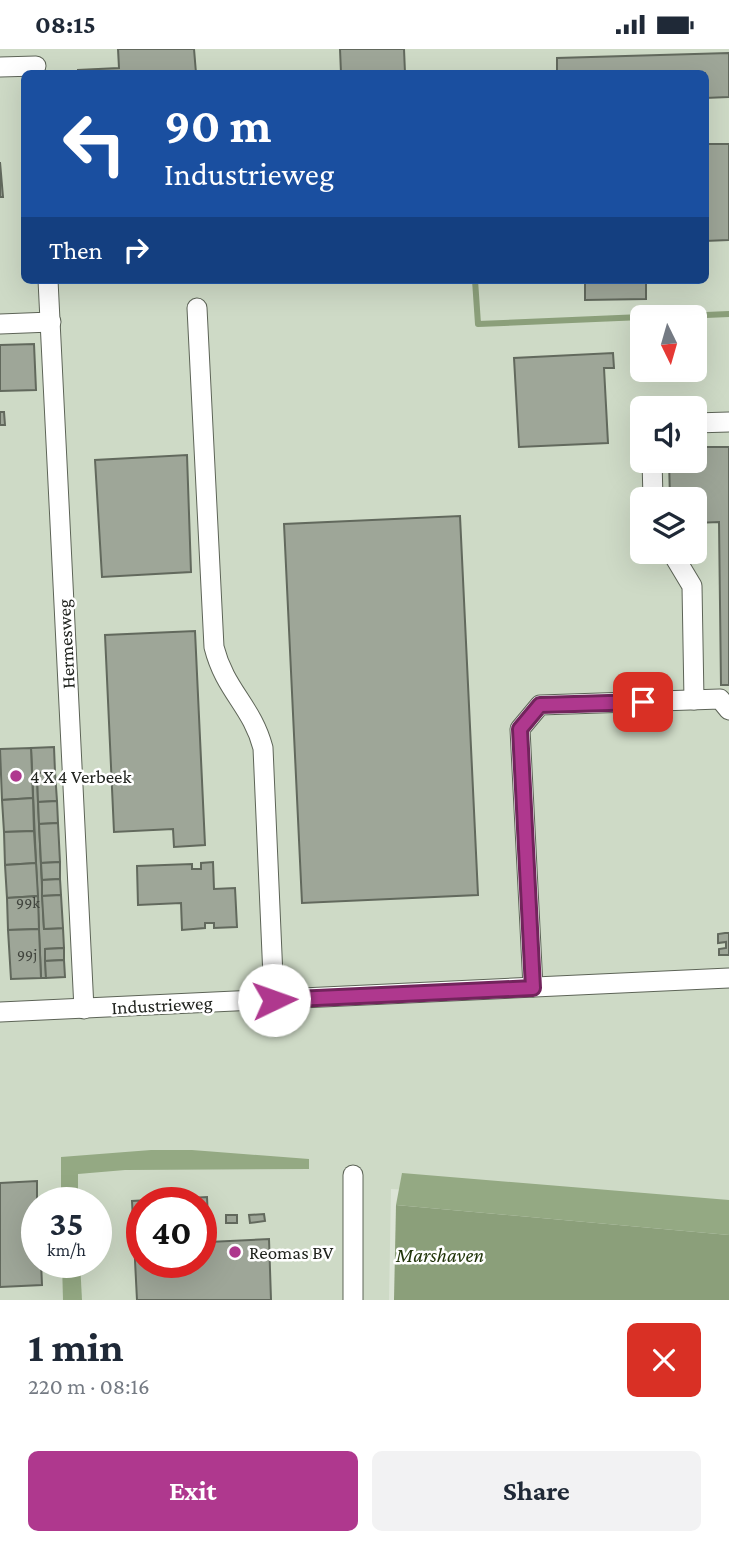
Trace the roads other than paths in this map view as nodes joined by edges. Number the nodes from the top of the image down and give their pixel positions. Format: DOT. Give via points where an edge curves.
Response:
graph roads {
  1 [pos="36,63"];
  2 [pos="0,67"];
  3 [pos="48,284"];
  4 [pos="197,308"];
  5 [pos="51,322"];
  6 [pos="0,324"];
  7 [pos="729,422"];
  8 [pos="707,423"];
  9 [pos="679,564"];
  10 [pos="694,700"];
  11 [pos="729,711"];
  12 [pos="729,978"];
  13 [pos="533,988"];
  14 [pos="274,1000"];
  15 [pos="84,1009"];
  16 [pos="0,1013"];
  17 [pos="353,1175"];
  18 [pos="353,1300"];
  1 -- 2 [label="street"];
  3 -- 5 [label="street, Hermesweg"];
  4 -- 14 [label="street" via="214,647 220,671 253,717 263,748"];
  5 -- 6 [label="street"];
  5 -- 15 [label="street, Hermesweg"];
  7 -- 8 [label="street"];
  9 -- 10 [label="street" via="692,586"];
  10 -- 11 [label="street" via="720,699"];
  10 -- 13 [label="street" via="540,705 520,729"];
  12 -- 13 [label="street, Industrieweg"];
  13 -- 14 [label="street, Industrieweg"];
  14 -- 15 [label="street, Industrieweg"];
  15 -- 16 [label="street, Industrieweg"];
  17 -- 18 [label="street"];
}
